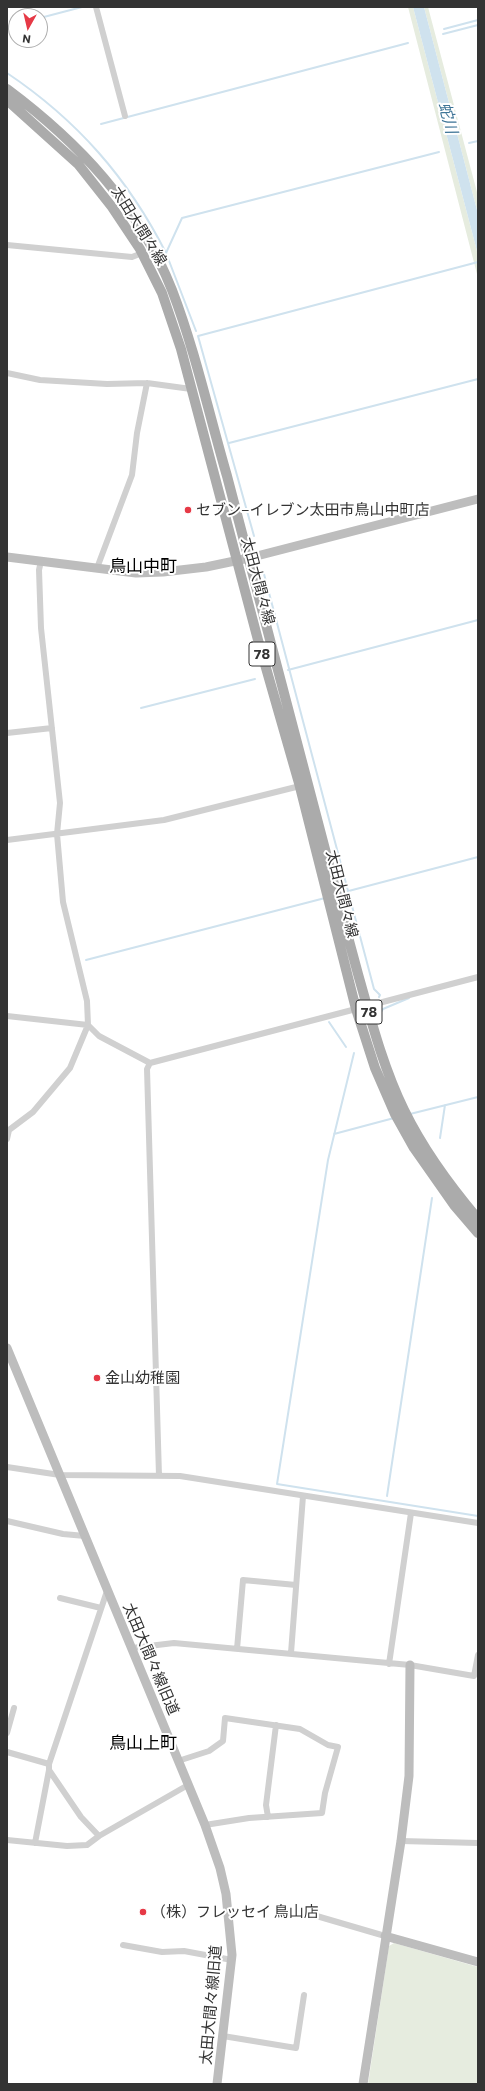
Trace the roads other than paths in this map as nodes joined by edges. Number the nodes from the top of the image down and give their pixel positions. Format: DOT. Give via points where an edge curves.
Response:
graph roads {
  1 [pos="96,7"];
  2 [pos="7,89"];
  3 [pos="7,100"];
  4 [pos="125,116"];
  5 [pos="7,245"];
  6 [pos="142,253"];
  7 [pos="7,373"];
  8 [pos="147,383"];
  9 [pos="191,389"];
  10 [pos="478,499"];
  11 [pos="7,557"];
  12 [pos="249,558"];
  13 [pos="237,560"];
  14 [pos="41,561"];
  15 [pos="97,568"];
  16 [pos="52,728"];
  17 [pos="7,733"];
  18 [pos="300,786"];
  19 [pos="56,834"];
  20 [pos="7,840"];
  21 [pos="478,977"];
  22 [pos="367,1007"];
  23 [pos="356,1010"];
  24 [pos="7,1016"];
  25 [pos="88,1025"];
  26 [pos="150,1063"];
  27 [pos="8,1129"];
  28 [pos="7,1139"];
  29 [pos="478,1219"];
  30 [pos="478,1233"];
  31 [pos="7,1348"];
  32 [pos="7,1467"];
  33 [pos="60,1475"];
  34 [pos="159,1476"];
  35 [pos="303,1496"];
  36 [pos="411,1513"];
  37 [pos="7,1521"];
  38 [pos="478,1523"];
  39 [pos="85,1536"];
  40 [pos="296,1585"];
  41 [pos="107,1591"];
  42 [pos="60,1598"];
  43 [pos="101,1608"];
  44 [pos="132,1648"];
  45 [pos="237,1649"];
  46 [pos="291,1653"];
  47 [pos="478,1655"];
  48 [pos="389,1664"];
  49 [pos="410,1665"];
  50 [pos="14,1708"];
  51 [pos="276,1725"];
  52 [pos="7,1733"];
  53 [pos="7,1752"];
  54 [pos="178,1761"];
  55 [pos="49,1767"];
  56 [pos="188,1785"];
  57 [pos="268,1817"];
  58 [pos="205,1825"];
  59 [pos="99,1836"];
  60 [pos="7,1840"];
  61 [pos="401,1841"];
  62 [pos="35,1843"];
  63 [pos="478,1843"];
  64 [pos="303,1912"];
  65 [pos="385,1936"];
  66 [pos="123,1945"];
  67 [pos="232,1960"];
  68 [pos="478,1962"];
  69 [pos="304,1995"];
  70 [pos="223,2036"];
  71 [pos="217,2084"];
  72 [pos="363,2084"];
  1 -- 4 [label="street"];
  2 -- 12 [label="main road, 太田大間々線 / 78" via="43,116 82,152 121,199 146,239 170,287 188,335"];
  3 -- 6 [label="main road, 太田大間々線 / 78" via="78,164 112,207"];
  5 -- 6 [label="street" via="132,257"];
  6 -- 9 [label="main road, 太田大間々線 / 78" via="162,293"];
  7 -- 8 [label="street" via="40,380 107,384"];
  8 -- 9 [label="street"];
  8 -- 15 [label="street" via="132,475"];
  9 -- 13 [label="main road, 太田大間々線 / 78"];
  10 -- 12 [label="street"];
  11 -- 14 [label="street"];
  12 -- 13 [label="street"];
  12 -- 22 [label="main road, 太田大間々線 / 78"];
  13 -- 15 [label="street" via="163,572 136,573"];
  13 -- 18 [label="main road, 太田大間々線 / 78"];
  14 -- 15 [label="street"];
  14 -- 16 [label="street" via="41,628"];
  16 -- 17 [label="street"];
  16 -- 19 [label="street" via="60,803"];
  18 -- 19 [label="street" via="164,820"];
  18 -- 23 [label="main road, 太田大間々線 / 78"];
  19 -- 20 [label="street"];
  19 -- 25 [label="street" via="62,902 87,1001"];
  21 -- 22 [label="street"];
  22 -- 23 [label="street"];
  22 -- 29 [label="main road, 太田大間々線 / 78" via="385,1067 405,1112 441,1170"];
  23 -- 26 [label="street"];
  23 -- 30 [label="main road, 太田大間々線 / 78" via="375,1068 395,1114 432,1175"];
  24 -- 25 [label="street"];
  25 -- 26 [label="street" via="99,1036"];
  25 -- 27 [label="street" via="66,1074 33,1112"];
  26 -- 34 [label="street" via="146,1069"];
  27 -- 28 [label="street"];
  31 -- 33 [label="street, 太田大間々線旧道"];
  32 -- 33 [label="street"];
  33 -- 34 [label="street"];
  33 -- 39 [label="street, 太田大間々線旧道"];
  34 -- 35 [label="street" via="180,1476"];
  35 -- 36 [label="street"];
  35 -- 40 [label="street"];
  36 -- 38 [label="street"];
  36 -- 48 [label="street"];
  37 -- 39 [label="street" via="63,1534"];
  39 -- 41 [label="street, 太田大間々線旧道"];
  40 -- 45 [label="street" via="243,1580"];
  40 -- 46 [label="street"];
  41 -- 43 [label="street"];
  41 -- 44 [label="street, 太田大間々線旧道"];
  42 -- 43 [label="street"];
  43 -- 55 [label="street"];
  44 -- 45 [label="street" via="174,1643"];
  44 -- 54 [label="street, 太田大間々線旧道"];
  45 -- 46 [label="street"];
  46 -- 48 [label="street"];
  47 -- 49 [label="street" via="474,1676"];
  48 -- 49 [label="street"];
  49 -- 61 [label="street" via="409,1776"];
  50 -- 52 [label="street"];
  51 -- 54 [label="street" via="225,1718 223,1741 208,1751"];
  51 -- 57 [label="street" via="266,1805"];
  51 -- 57 [label="street" via="300,1729 328,1745 338,1747 322,1813"];
  53 -- 55 [label="street"];
  54 -- 56 [label="street, 太田大間々線旧道"];
  55 -- 59 [label="street" via="81,1817"];
  55 -- 62 [label="street"];
  56 -- 58 [label="street, 太田大間々線旧道"];
  56 -- 59 [label="street"];
  57 -- 58 [label="street"];
  58 -- 67 [label="street, 太田大間々線旧道" via="226,1894"];
  59 -- 62 [label="street" via="87,1845"];
  60 -- 62 [label="street"];
  61 -- 63 [label="street"];
  61 -- 65 [label="street"];
  64 -- 65 [label="street"];
  65 -- 68 [label="street"];
  65 -- 72 [label="street"];
  66 -- 67 [label="street" via="162,1952 184,1951"];
  67 -- 70 [label="street, 太田大間々線旧道"];
  69 -- 70 [label="street" via="296,2048"];
  70 -- 71 [label="street, 太田大間々線旧道"];
}
